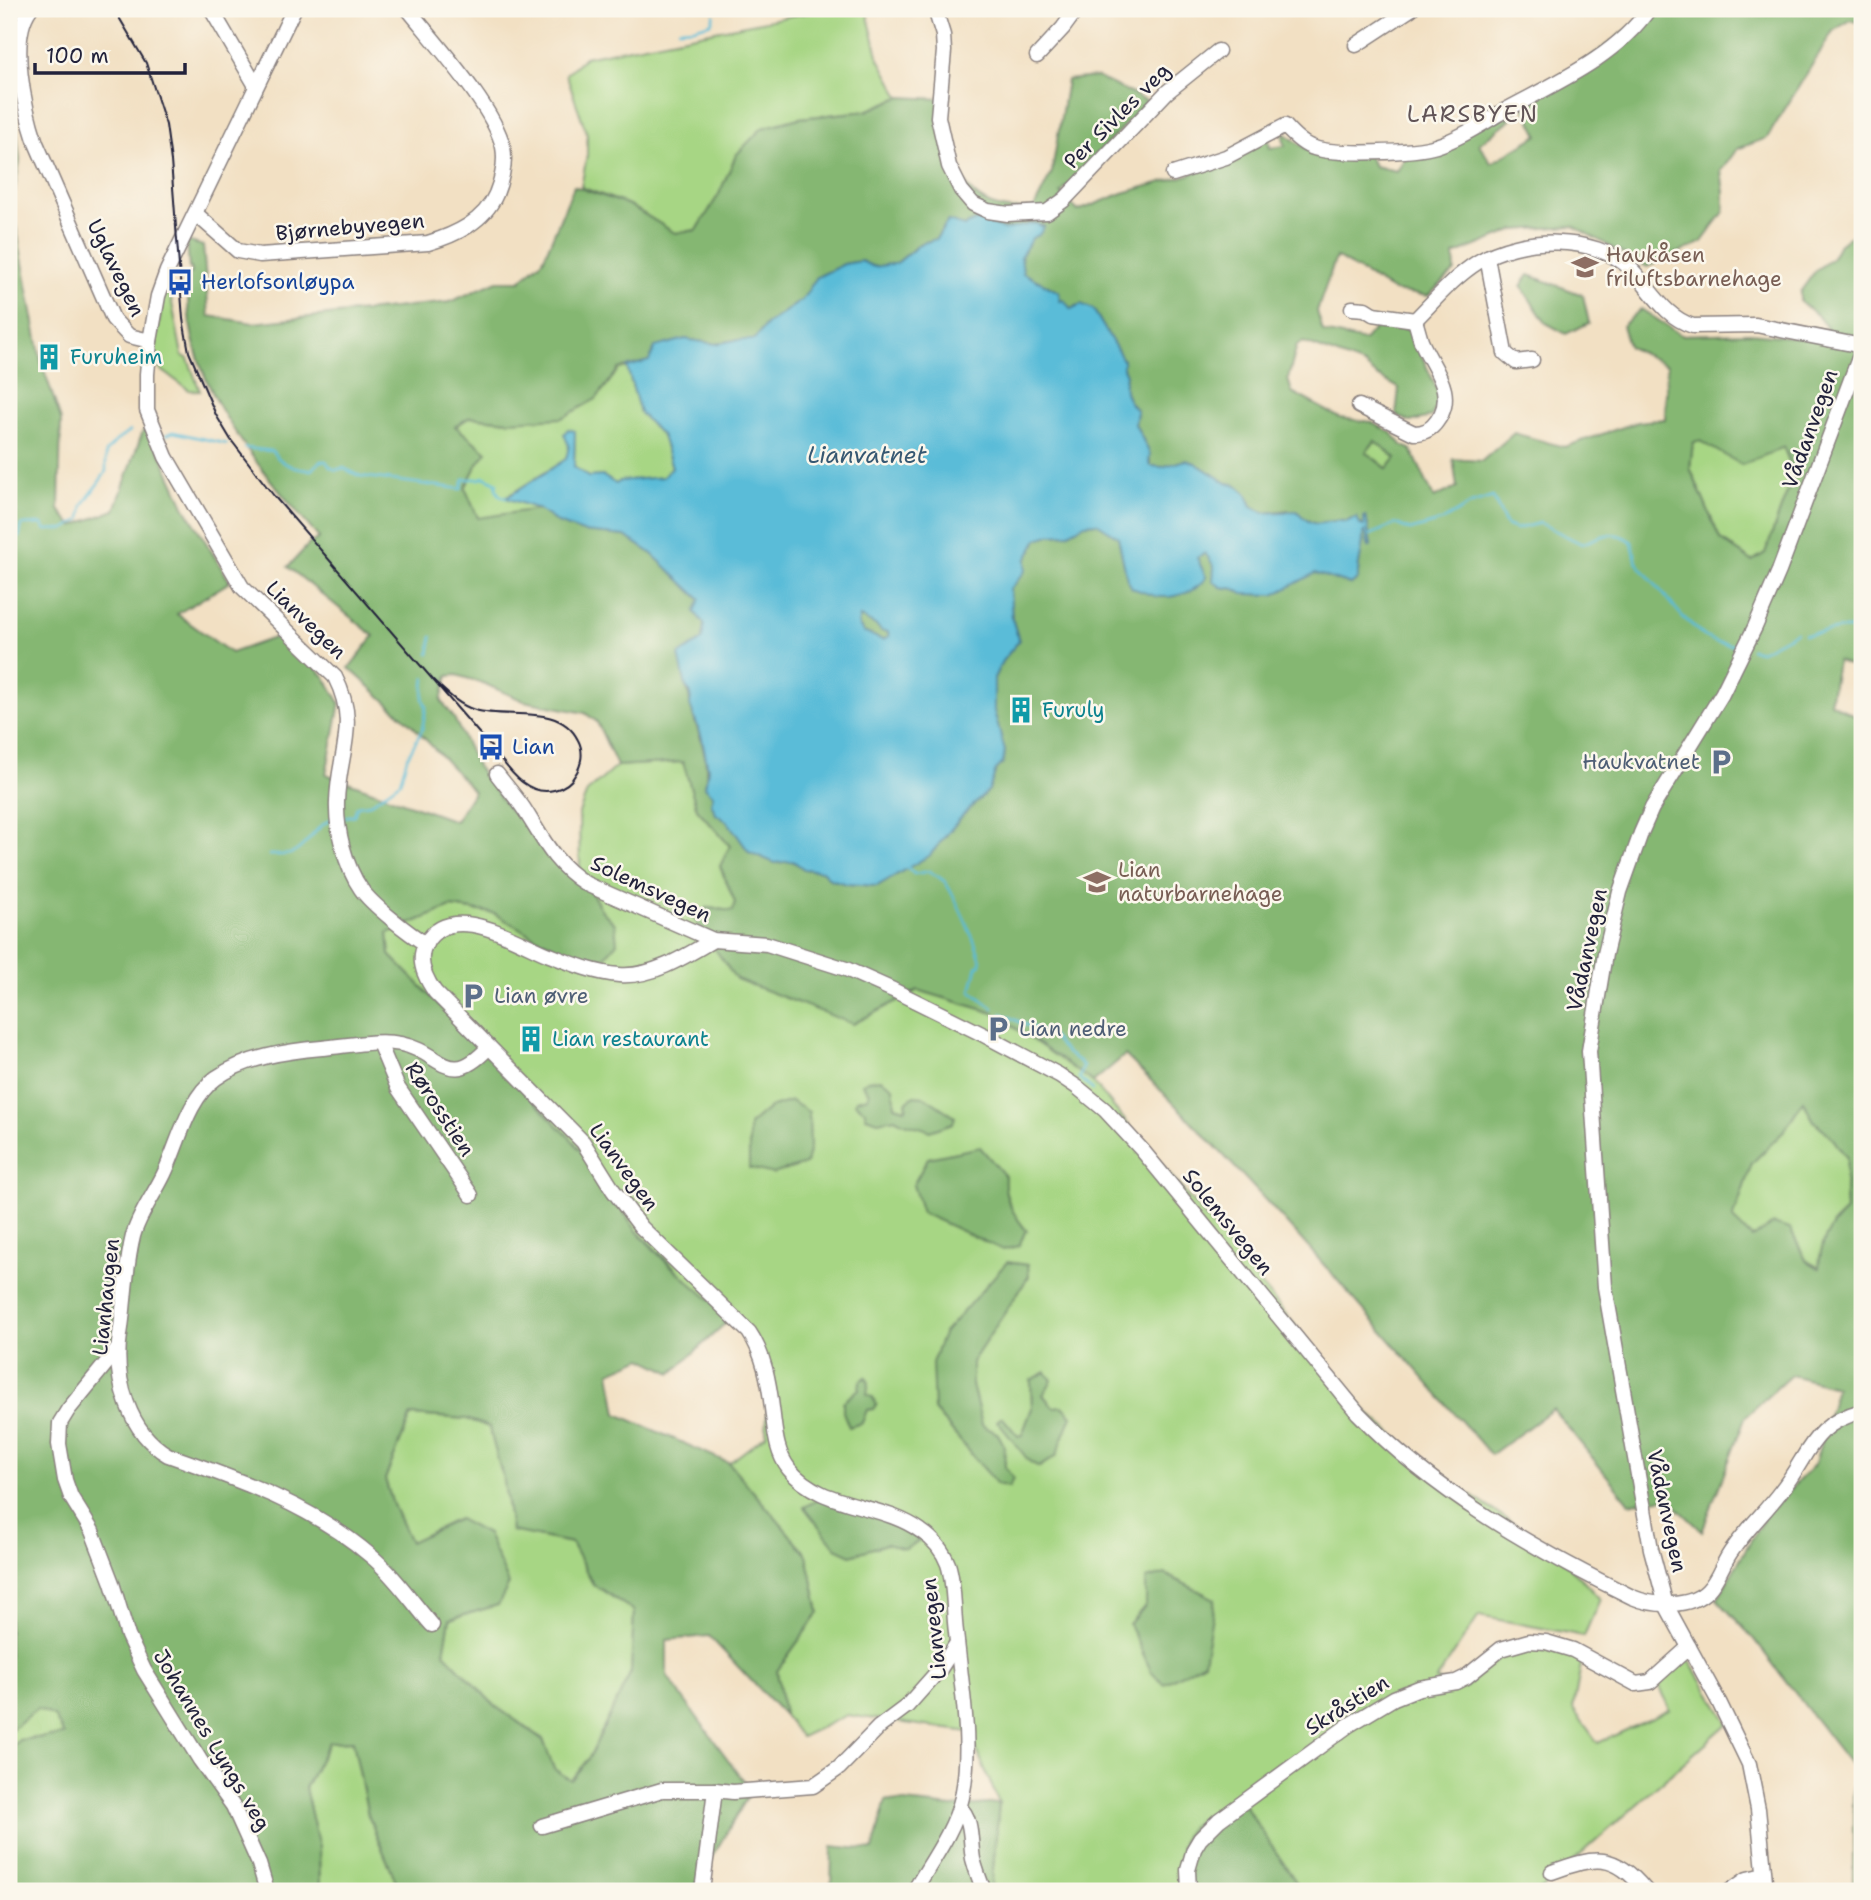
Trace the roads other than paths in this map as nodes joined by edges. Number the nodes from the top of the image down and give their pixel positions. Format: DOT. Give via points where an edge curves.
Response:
graph roads {
  1 [pos="30,9"];
  2 [pos="211,9"];
  3 [pos="295,9"];
  4 [pos="408,9"];
  5 [pos="935,9"];
  6 [pos="1077,9"];
  7 [pos="1411,9"];
  8 [pos="1649,9"];
  9 [pos="1356,45"];
  10 [pos="1218,51"];
  11 [pos="1037,56"];
  12 [pos="256,86"];
  13 [pos="1173,174"];
  14 [pos="196,214"];
  15 [pos="1487,257"];
  16 [pos="1353,308"];
  17 [pos="1415,320"];
  18 [pos="150,341"];
  19 [pos="1862,348"];
  20 [pos="1532,360"];
  21 [pos="1359,406"];
  22 [pos="497,774"];
  23 [pos="713,940"];
  24 [pos="426,944"];
  25 [pos="379,1043"];
  26 [pos="489,1047"];
  27 [pos="471,1195"];
  28 [pos="117,1350"];
  29 [pos="1862,1411"];
  30 [pos="1666,1605"];
  31 [pos="432,1625"];
  32 [pos="957,1643"];
  33 [pos="1689,1647"];
  34 [pos="715,1790"];
  35 [pos="959,1807"];
  36 [pos="542,1826"];
  37 [pos="1552,1872"];
  38 [pos="1764,1875"];
  39 [pos="267,1891"];
  40 [pos="702,1891"];
  41 [pos="914,1891"];
  42 [pos="984,1891"];
  43 [pos="1189,1891"];
  44 [pos="1646,1891"];
  45 [pos="1730,1891"];
  46 [pos="1766,1891"];
  1 -- 18 [label="street, Uglavegen" via="22,24 21,71 36,143 113,319 129,335"];
  2 -- 12 [label="street"];
  3 -- 12 [label="street, Uglavegen"];
  4 -- 14 [label="street, Bjørnebyvegen" via="496,128 504,165 493,201 481,216 428,243 260,255 238,251"];
  5 -- 10 [label="street, Per Sivles veg" via="943,35 938,102 949,166 974,204 1008,214 1047,212 1064,200 1167,92"];
  6 -- 11 [label="street"];
  7 -- 9 [label="street"];
  8 -- 13 [label="street" via="1628,34 1598,57 1437,146 1318,150 1285,126 1226,157"];
  12 -- 14 [label="street, Uglavegen"];
  14 -- 18 [label="street, Uglavegen" via="167,271"];
  15 -- 17 [label="street, Vådanvegen" via="1454,280"];
  15 -- 19 [label="street, Vådanvegen" via="1546,243 1601,249 1631,269 1664,309 1684,323 1756,325"];
  15 -- 20 [label="street" via="1504,352 1516,362"];
  16 -- 17 [label="street"];
  17 -- 21 [label="street" via="1443,383 1445,404 1440,416 1429,429 1414,433"];
  18 -- 24 [label="street, Lianvegen" via="147,410 166,457 242,587 335,677 344,694 349,720 337,801 343,846 355,877 370,899"];
  19 -- 30 [label="street, Vådanvegen" via="1780,571 1746,647 1641,833 1605,954 1589,1051 1605,1287 1651,1549"];
  22 -- 23 [label="street, Solemsvegen" via="546,847 575,877"];
  23 -- 24 [label="street, Solemsvegen" via="644,973 621,976 587,969 475,925 448,925"];
  23 -- 30 [label="street, Solemsvegen" via="767,944 846,970 984,1035 1077,1087 1124,1128 1358,1413 1391,1446 1438,1483 1540,1549 1632,1597"];
  24 -- 26 [label="street, Lianvegen" via="422,966 430,985"];
  25 -- 26 [label="street, Lianhaugen" via="401,1044 455,1068 470,1065"];
  25 -- 27 [label="street, Rørosstien" via="398,1088"];
  25 -- 28 [label="street, Lianhaugen" via="266,1057 225,1072 206,1087 134,1233"];
  26 -- 32 [label="street, Lianvegen" via="583,1142 641,1227 750,1332 768,1383 778,1449 791,1471 825,1495 912,1525 940,1550 949,1566"];
  28 -- 31 [label="street, Lianhaugen" via="121,1385 130,1410 157,1449 257,1487 339,1532 373,1557"];
  28 -- 39 [label="street, Johannes Lyngs veg" via="60,1423 65,1480 92,1531 144,1670 233,1806"];
  29 -- 30 [label="street, Vådanvegen" via="1819,1433 1783,1488 1731,1550 1709,1590"];
  30 -- 33 [label="street, Vådanvegen"];
  32 -- 34 [label="street" via="912,1701 827,1778 796,1789"];
  32 -- 35 [label="street, Lianvegen" via="965,1747"];
  33 -- 38 [label="street, Vådanvegen" via="1749,1765"];
  33 -- 43 [label="street, Skråstien" via="1650,1682 1636,1684 1573,1650 1529,1641 1500,1649 1466,1678 1394,1698 1349,1725 1219,1820 1194,1849"];
  34 -- 36 [label="street" via="649,1793"];
  34 -- 40 [label="street"];
  35 -- 41 [label="street, Lianvegen"];
  35 -- 42 [label="street" via="968,1820"];
  37 -- 44 [label="street" via="1587,1860 1607,1861"];
  38 -- 45 [label="street" via="1747,1879"];
  38 -- 46 [label="street, Vådanvegen"];
}
